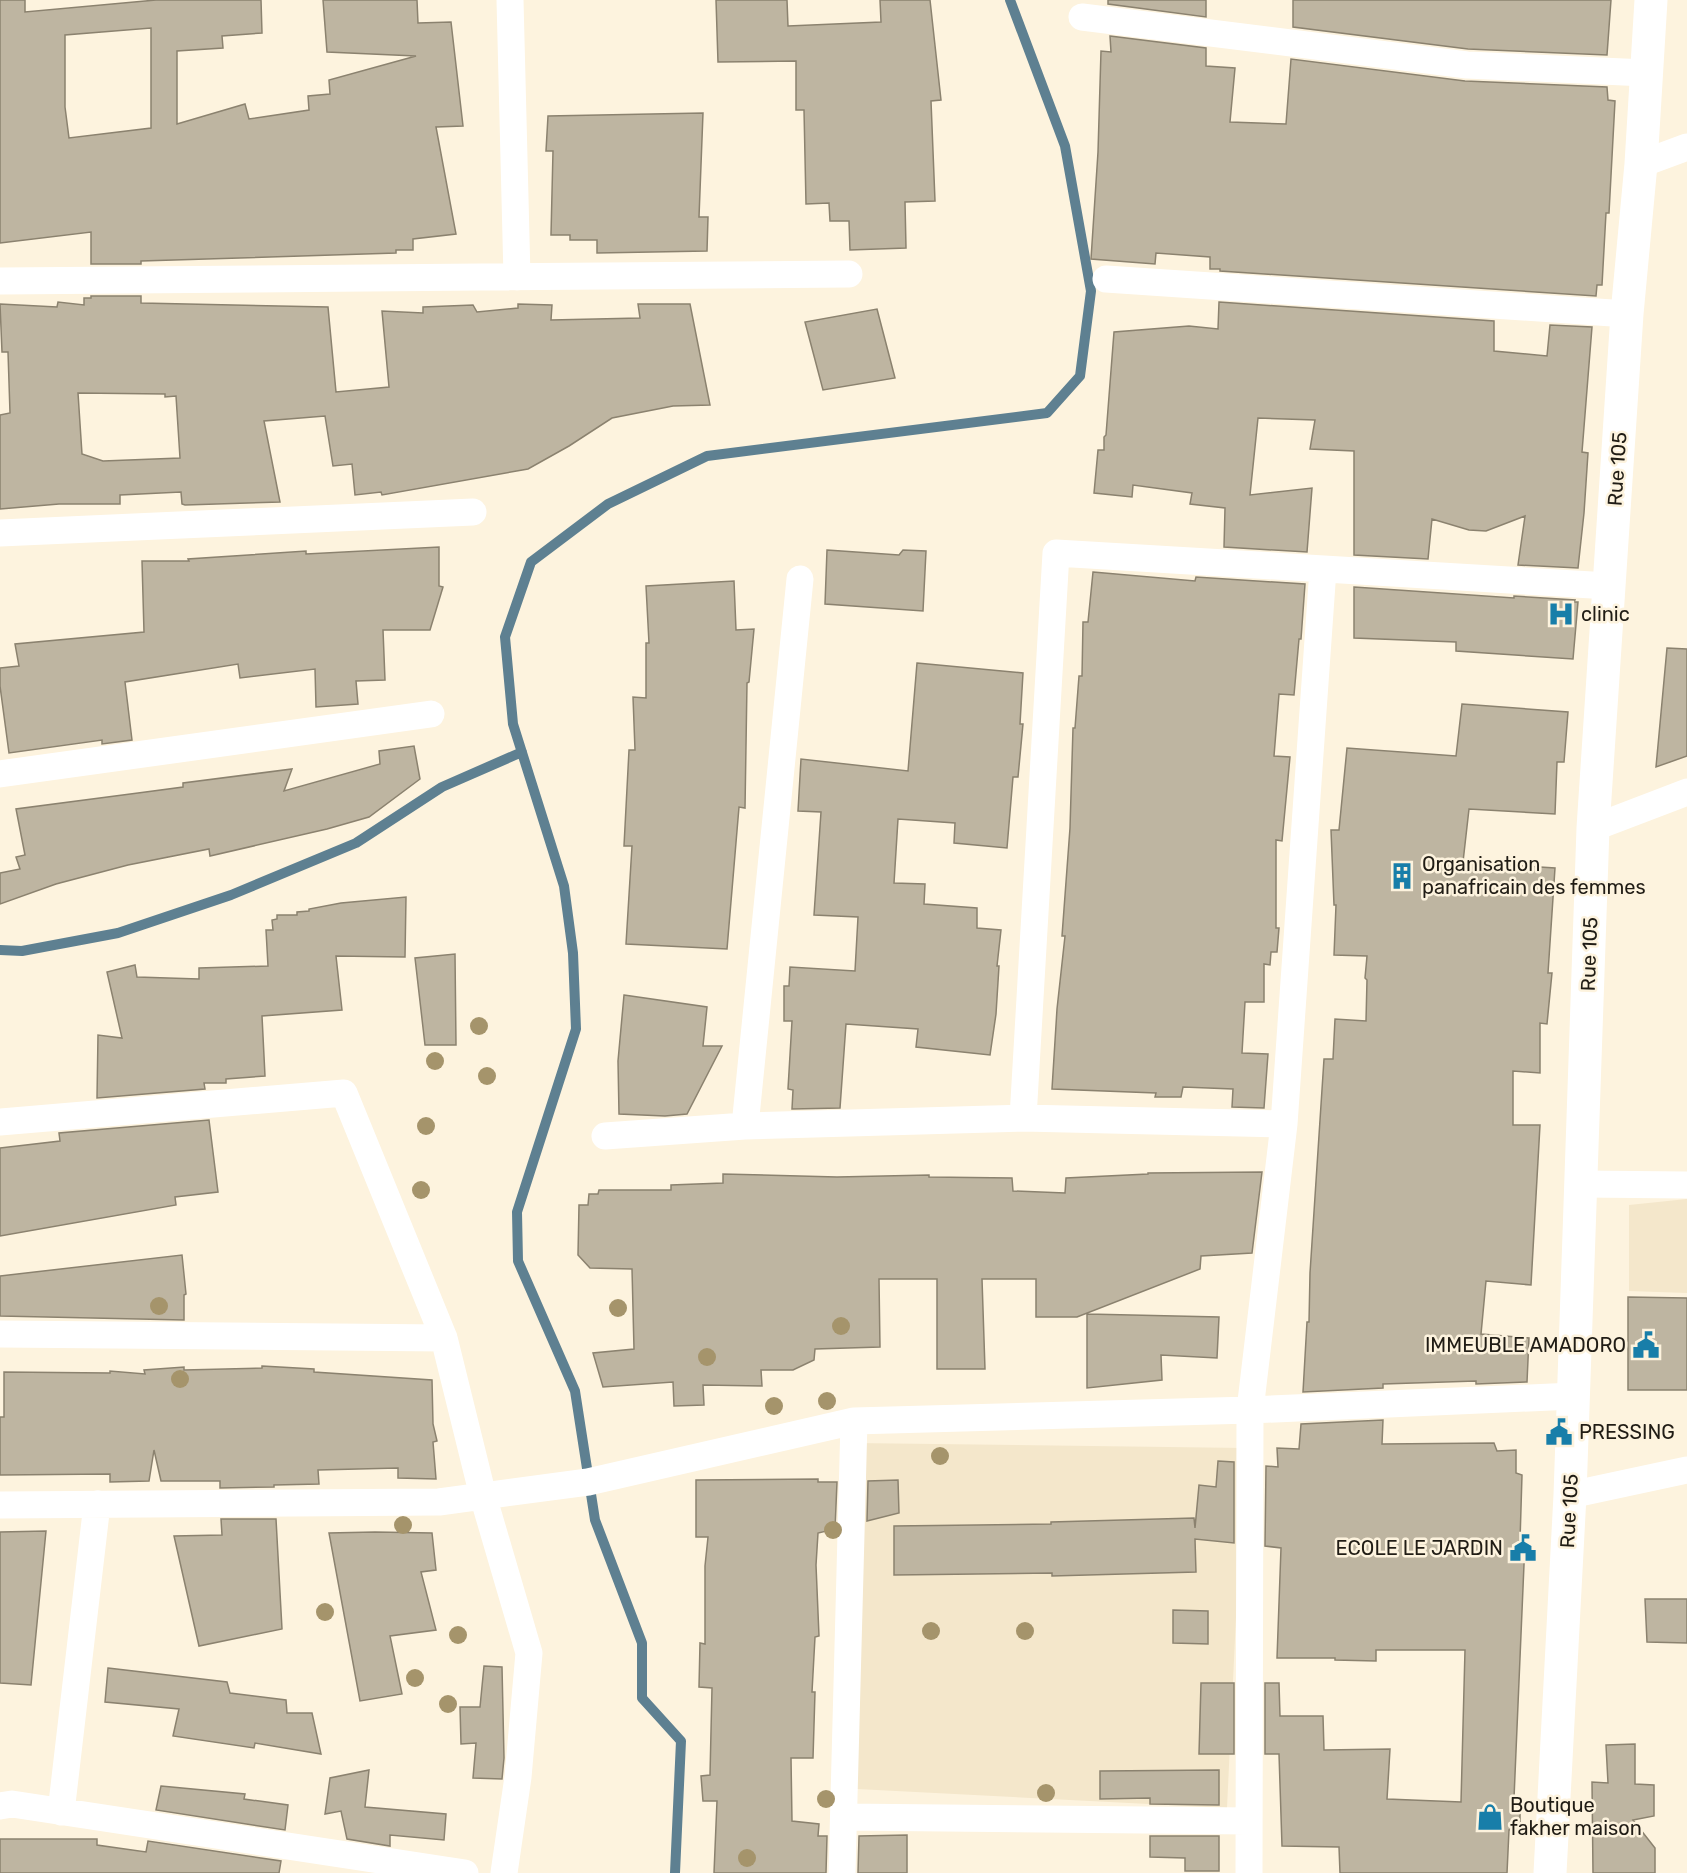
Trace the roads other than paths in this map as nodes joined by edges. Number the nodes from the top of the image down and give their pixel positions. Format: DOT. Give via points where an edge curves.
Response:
graph roads {
  1 [pos="510,0"];
  2 [pos="1651,0"];
  3 [pos="1082,16"];
  4 [pos="1646,73"];
  5 [pos="1687,147"];
  6 [pos="1641,164"];
  7 [pos="849,274"];
  8 [pos="517,277"];
  9 [pos="1106,279"];
  10 [pos="0,281"];
  11 [pos="1627,314"];
  12 [pos="473,513"];
  13 [pos="0,533"];
  14 [pos="1323,569"];
  15 [pos="800,579"];
  16 [pos="1609,586"];
  17 [pos="431,714"];
  18 [pos="0,774"];
  19 [pos="1687,792"];
  20 [pos="1593,828"];
  21 [pos="1023,1118"];
  22 [pos="0,1122"];
  23 [pos="1284,1124"];
  24 [pos="745,1126"];
  25 [pos="604,1136"];
  26 [pos="1582,1184"];
  27 [pos="1687,1185"];
  28 [pos="0,1335"];
  29 [pos="444,1338"];
  30 [pos="1574,1396"];
  31 [pos="1250,1410"];
  32 [pos="854,1421"];
  33 [pos="1687,1470"];
  34 [pos="1570,1495"];
  35 [pos="483,1496"];
  36 [pos="97,1504"];
  37 [pos="0,1505"];
  38 [pos="0,1806"];
  39 [pos="61,1812"];
  40 [pos="844,1817"];
  41 [pos="1249,1821"];
  42 [pos="465,1873"];
  43 [pos="504,1873"];
  44 [pos="842,1873"];
  45 [pos="1249,1873"];
  46 [pos="1550,1873"];
  1 -- 8 [label="street"];
  2 -- 4 [label="street, Rue 105"];
  3 -- 4 [label="street" via="1467,65"];
  4 -- 6 [label="street, Rue 105"];
  5 -- 6 [label="street"];
  6 -- 11 [label="street, Rue 105"];
  7 -- 8 [label="street"];
  8 -- 10 [label="street"];
  9 -- 11 [label="street"];
  11 -- 16 [label="street, Rue 105"];
  12 -- 13 [label="street"];
  14 -- 16 [label="street"];
  14 -- 21 [label="street" via="1056,553"];
  14 -- 23 [label="street"];
  15 -- 24 [label="street"];
  16 -- 20 [label="street, Rue 105"];
  17 -- 18 [label="street"];
  19 -- 20 [label="street"];
  20 -- 26 [label="street, Rue 105"];
  21 -- 23 [label="street"];
  21 -- 24 [label="street"];
  22 -- 29 [label="street" via="344,1093"];
  23 -- 31 [label="street"];
  24 -- 25 [label="street"];
  26 -- 27 [label="street"];
  26 -- 30 [label="street, Rue 105"];
  28 -- 29 [label="street"];
  29 -- 35 [label="street"];
  30 -- 31 [label="street"];
  30 -- 34 [label="street, Rue 105"];
  31 -- 32 [label="street"];
  31 -- 41 [label="street"];
  32 -- 35 [label="street" via="588,1482"];
  32 -- 40 [label="street"];
  33 -- 34 [label="street"];
  34 -- 46 [label="street, Rue 105"];
  35 -- 36 [label="street" via="439,1502"];
  35 -- 43 [label="street" via="529,1653 518,1777"];
  36 -- 37 [label="street"];
  36 -- 39 [label="street"];
  38 -- 39 [label="street" via="12,1804"];
  39 -- 42 [label="street"];
  40 -- 41 [label="street"];
  40 -- 44 [label="street"];
  41 -- 45 [label="street"];
}
